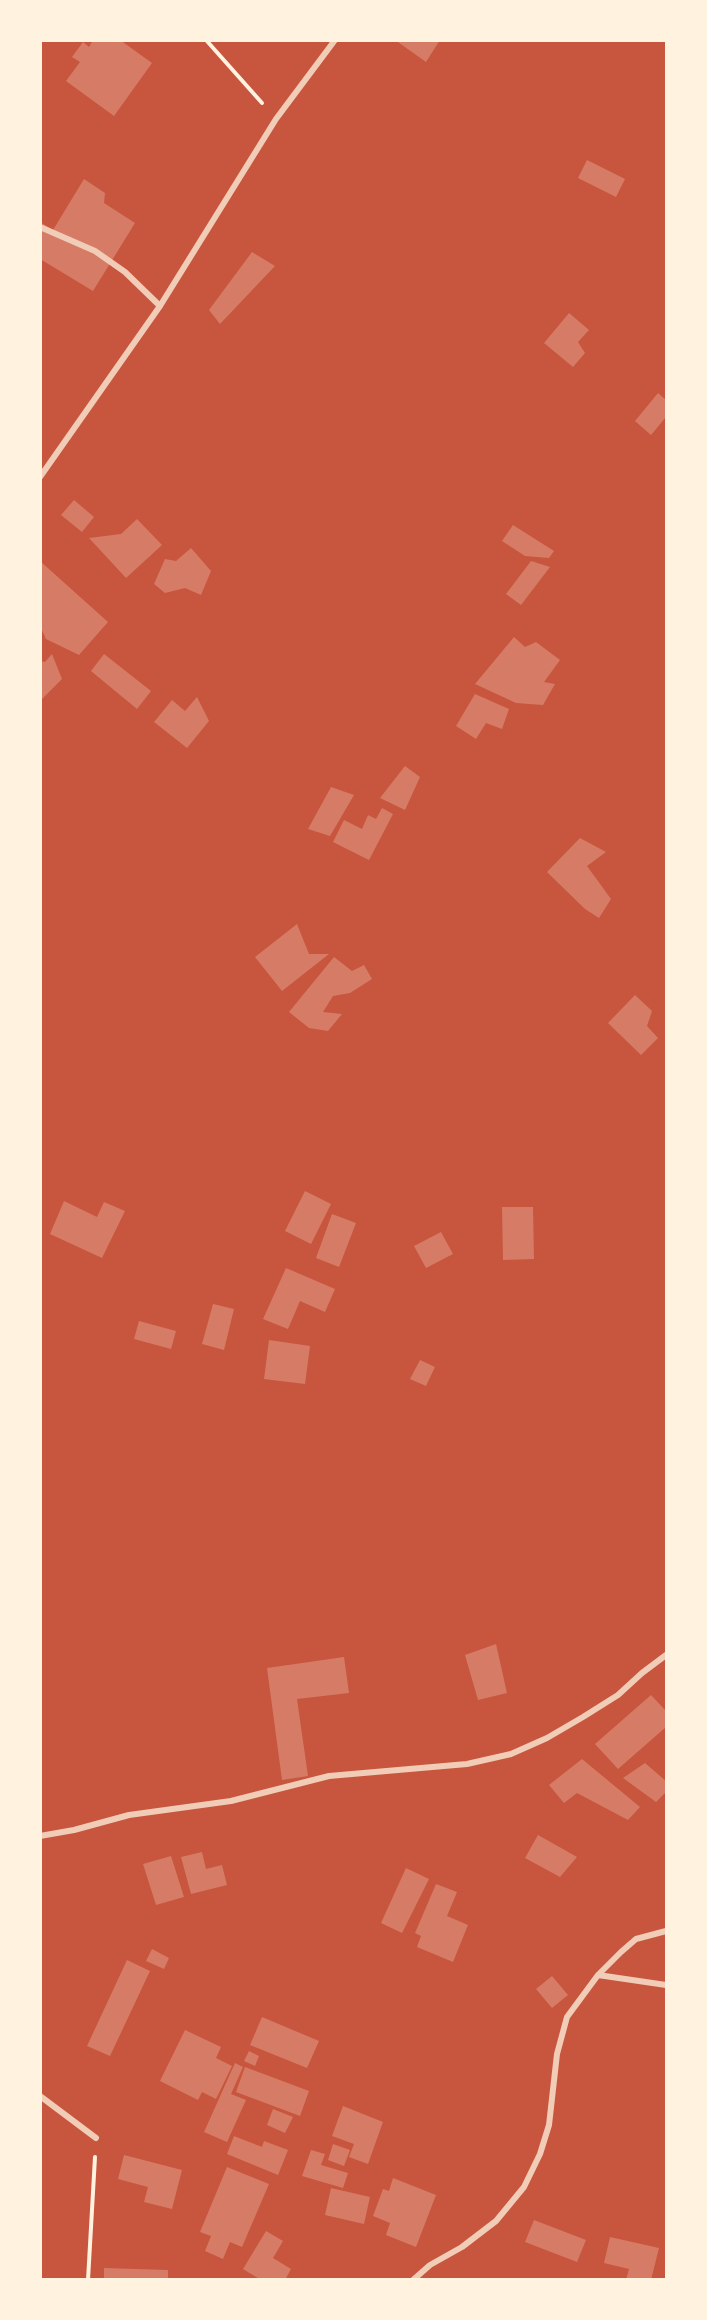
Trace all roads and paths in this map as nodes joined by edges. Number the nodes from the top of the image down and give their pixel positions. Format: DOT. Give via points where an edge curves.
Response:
graph roads {
  1 [pos="206,40"];
  2 [pos="335,40"];
  3 [pos="276,119"];
  4 [pos="40,227"];
  5 [pos="160,306"];
  6 [pos="40,477"];
  7 [pos="666,1655"];
  8 [pos="40,1836"];
  9 [pos="666,1931"];
  10 [pos="598,1975"];
  11 [pos="666,1985"];
  12 [pos="40,2097"];
  13 [pos="96,2138"];
  14 [pos="88,2280"];
  15 [pos="413,2280"];
  1 -- 3 [label="path"];
  2 -- 3 [label="street"];
  3 -- 5 [label="street"];
  4 -- 5 [label="street" via="95,251 125,272"];
  5 -- 6 [label="street"];
  7 -- 8 [label="street" via="618,1695 547,1738 511,1754 467,1764 329,1776 231,1801 129,1815"];
  9 -- 10 [label="street" via="636,1939"];
  10 -- 11 [label="street"];
  10 -- 15 [label="street" via="567,2017 557,2054 549,2125 524,2187 495,2221"];
  12 -- 13 [label="street"];
  13 -- 14 [label="path"];
}
